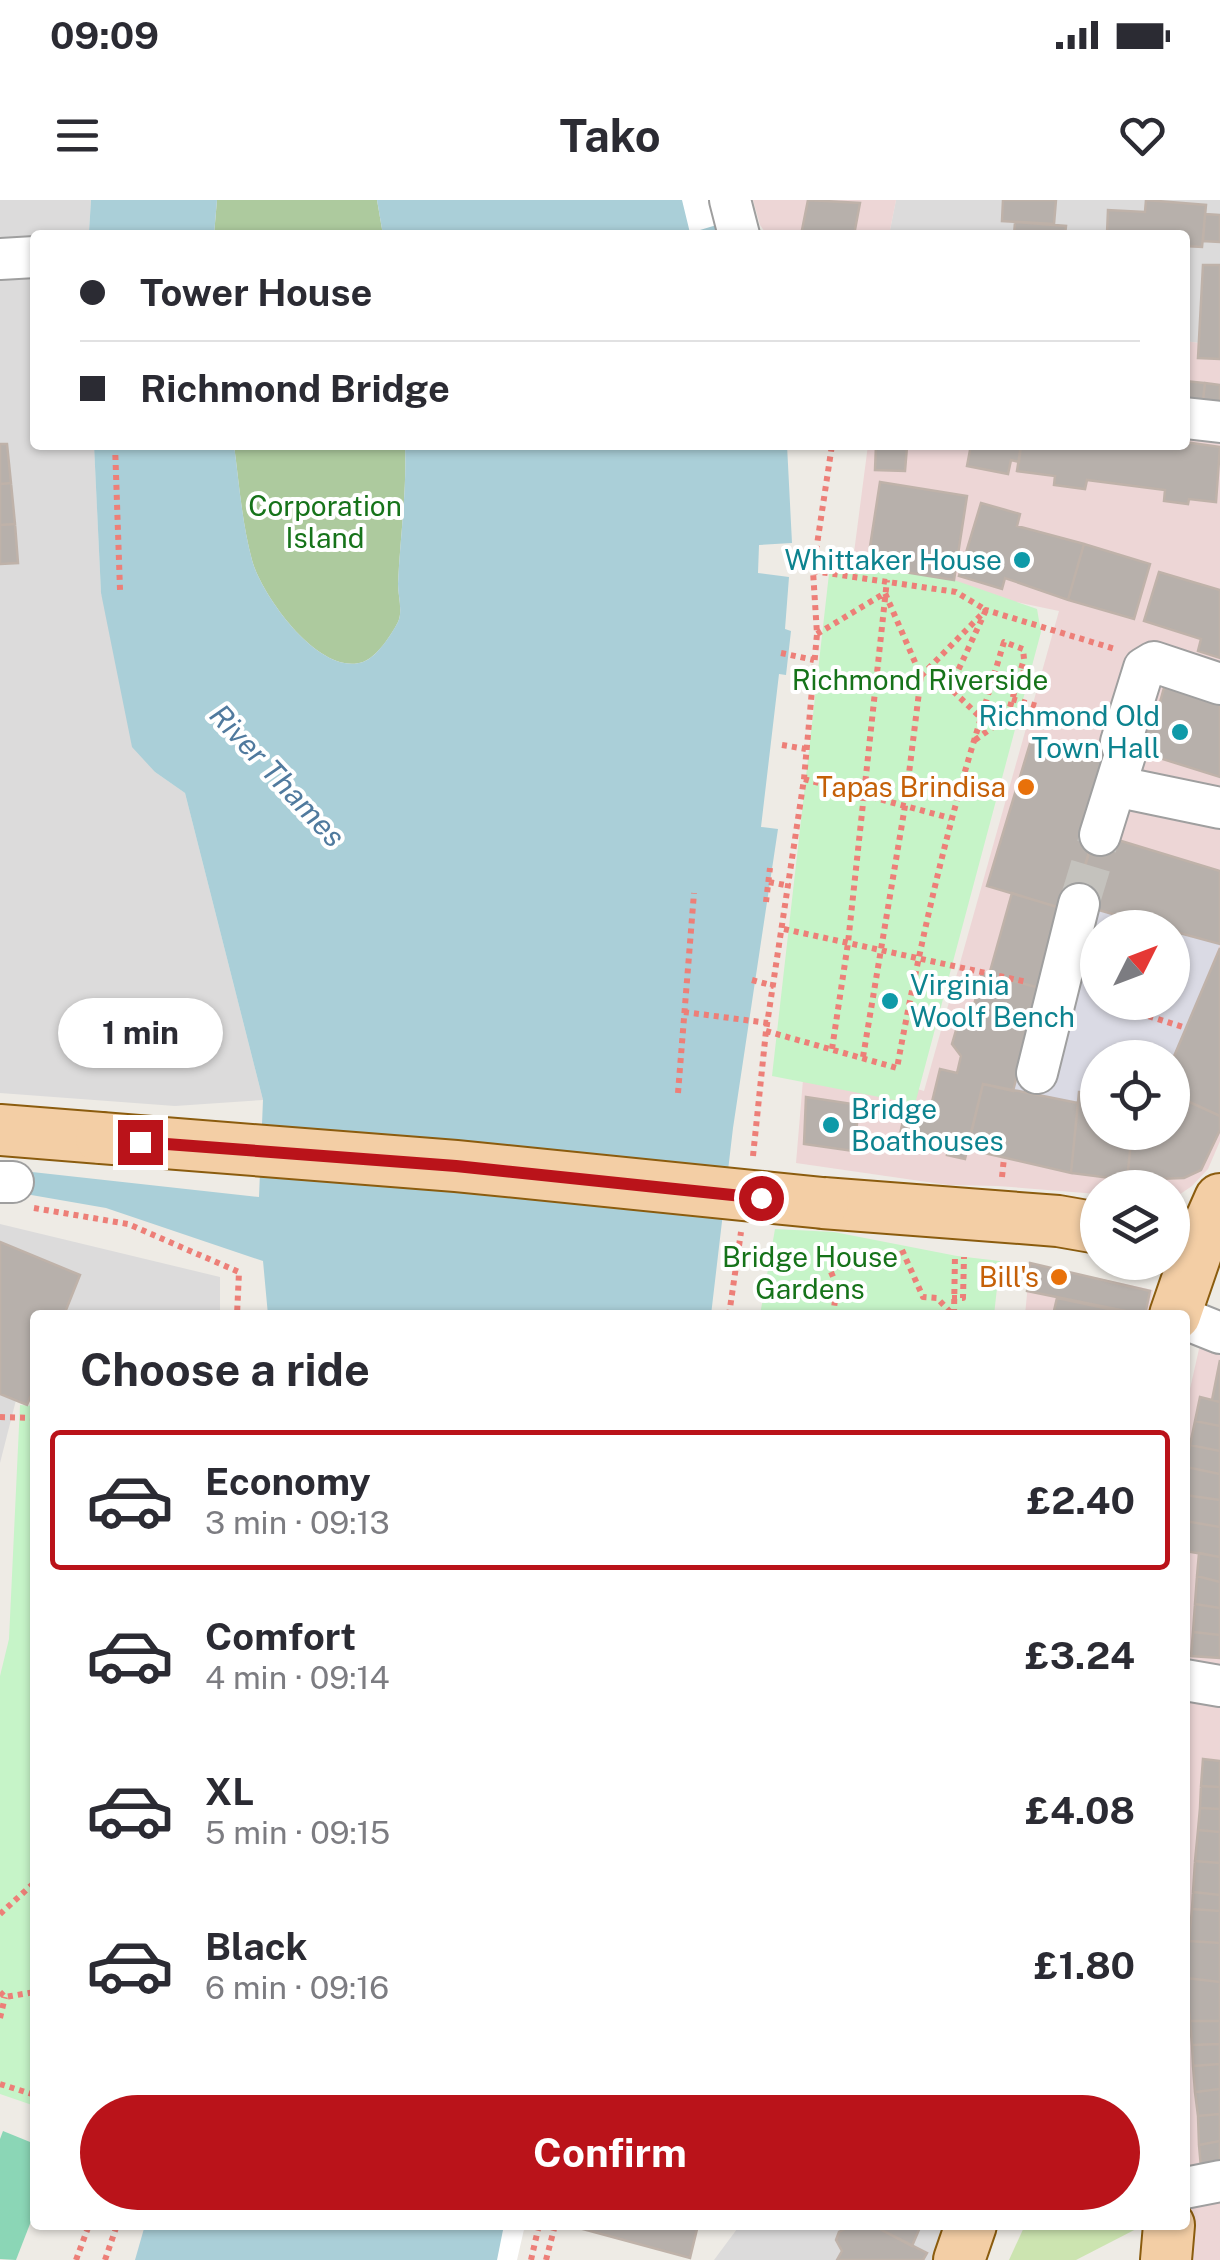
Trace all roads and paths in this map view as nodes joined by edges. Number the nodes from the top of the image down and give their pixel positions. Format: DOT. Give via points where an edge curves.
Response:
graph roads {
  1 [pos="730,200"];
  2 [pos="739,230"];
  3 [pos="30,257"];
  4 [pos="0,260"];
  5 [pos="1190,419"];
  6 [pos="1220,422"];
  7 [pos="115,450"];
  8 [pos="831,450"];
  9 [pos="813,571"];
  10 [pos="887,580"];
  11 [pos="120,590"];
  12 [pos="886,593"];
  13 [pos="986,610"];
  14 [pos="817,634"];
  15 [pos="781,652"];
  16 [pos="814,660"];
  17 [pos="1154,662"];
  18 [pos="1020,673"];
  19 [pos="920,676"];
  20 [pos="1044,680"];
  21 [pos="1220,684"];
  22 [pos="1012,699"];
  23 [pos="1037,706"];
  24 [pos="981,718"];
  25 [pos="974,740"];
  26 [pos="782,745"];
  27 [pos="806,749"];
  28 [pos="804,779"];
  29 [pos="1121,782"];
  30 [pos="864,796"];
  31 [pos="904,806"];
  32 [pos="1220,808"];
  33 [pos="950,818"];
  34 [pos="1111,831"];
  35 [pos="770,868"];
  36 [pos="769,882"];
  37 [pos="790,886"];
  38 [pos="694,893"];
  39 [pos="766,902"];
  40 [pos="1078,904"];
  41 [pos="784,928"];
  42 [pos="848,943"];
  43 [pos="881,950"];
  44 [pos="917,958"];
  45 [pos="752,980"];
  46 [pos="1040,985"];
  47 [pos="774,986"];
  48 [pos="684,1012"];
  49 [pos="1161,1020"];
  50 [pos="767,1027"];
  51 [pos="1186,1028"];
  52 [pos="832,1048"];
  53 [pos="863,1057"];
  54 [pos="1038,1072"];
  55 [pos="678,1093"];
  56 [pos="0,1130"];
  57 [pos="753,1158"];
  58 [pos="10,1190"];
  59 [pos="1220,1199"];
  60 [pos="1080,1224"];
  61 [pos="1190,1239"];
  62 [pos="956,1244"];
  63 [pos="831,1272"];
  64 [pos="1180,1280"];
  65 [pos="926,1296"];
  66 [pos="238,1310"];
  67 [pos="833,1310"];
  68 [pos="949,1310"];
  69 [pos="953,1310"];
  70 [pos="1176,1310"];
  71 [pos="1190,1321"];
  72 [pos="1220,1332"];
  73 [pos="0,1417"];
  74 [pos="30,1418"];
  75 [pos="1190,1681"];
  76 [pos="1220,1686"];
  77 [pos="30,1887"];
  78 [pos="0,1914"];
  79 [pos="30,1992"];
  80 [pos="3,1995"];
  81 [pos="0,2018"];
  82 [pos="0,2084"];
  83 [pos="30,2094"];
  84 [pos="1220,2181"];
  85 [pos="1190,2187"];
  86 [pos="87,2230"];
  87 [pos="115,2230"];
  88 [pos="538,2230"];
  89 [pos="554,2230"];
  90 [pos="969,2230"];
  91 [pos="76,2260"];
  92 [pos="105,2260"];
  93 [pos="531,2260"];
  94 [pos="546,2260"];
  95 [pos="959,2260"];
  1 -- 2 [label="street"];
  3 -- 4 [label="street"];
  5 -- 6 [label="street"];
  7 -- 11 [label="path"];
  8 -- 9 [label="path"];
  9 -- 10 [label="path"];
  9 -- 14 [label="path"];
  10 -- 12 [label="path"];
  10 -- 13 [label="path" via="956,592"];
  12 -- 14 [label="path"];
  12 -- 19 [label="path"];
  12 -- 30 [label="path"];
  13 -- 17 [label="path"];
  13 -- 19 [label="path"];
  13 -- 24 [label="path" via="950,688"];
  14 -- 16 [label="path"];
  15 -- 16 [label="path"];
  16 -- 27 [label="path"];
  17 -- 21 [label="street"];
  17 -- 29 [label="street" via="1144,668 1121,742"];
  18 -- 20 [label="path"];
  18 -- 22 [label="path"];
  18 -- 24 [label="path" via="1023,649 1004,642"];
  19 -- 31 [label="path"];
  22 -- 23 [label="path"];
  22 -- 25 [label="path" via="1007,717"];
  24 -- 25 [label="path"];
  25 -- 33 [label="path"];
  26 -- 27 [label="path"];
  27 -- 28 [label="path"];
  28 -- 30 [label="path"];
  28 -- 37 [label="path"];
  29 -- 32 [label="street"];
  29 -- 34 [label="street"];
  30 -- 31 [label="path"];
  30 -- 42 [label="path"];
  31 -- 33 [label="path"];
  31 -- 43 [label="path"];
  33 -- 44 [label="path"];
  35 -- 36 [label="path"];
  36 -- 37 [label="path"];
  36 -- 39 [label="path"];
  37 -- 41 [label="path"];
  38 -- 48 [label="path"];
  40 -- 54 [label="street"];
  41 -- 42 [label="path"];
  41 -- 47 [label="path"];
  42 -- 43 [label="path"];
  42 -- 52 [label="path"];
  43 -- 44 [label="path"];
  43 -- 53 [label="path"];
  44 -- 46 [label="path"];
  44 -- 53 [label="path" via="897,1068"];
  45 -- 47 [label="path"];
  47 -- 50 [label="path"];
  48 -- 50 [label="path"];
  48 -- 55 [label="path"];
  49 -- 51 [label="path"];
  50 -- 52 [label="path"];
  50 -- 57 [label="path"];
  52 -- 53 [label="path"];
  56 -- 60 [label="main road, bridge"];
  58 -- 66 [label="path" via="128,1224 239,1272"];
  59 -- 61 [label="main road"];
  62 -- 69 [label="path"];
  63 -- 67 [label="path" via="837,1286"];
  64 -- 70 [label="main road"];
  65 -- 68 [label="path"];
  71 -- 72 [label="street"];
  73 -- 74 [label="path"];
  75 -- 76 [label="street"];
  77 -- 78 [label="path"];
  79 -- 80 [label="path"];
  80 -- 81 [label="path"];
  82 -- 83 [label="path"];
  84 -- 85 [label="street"];
  86 -- 91 [label="path"];
  87 -- 92 [label="path"];
  88 -- 93 [label="path"];
  89 -- 94 [label="path"];
  90 -- 95 [label="main road"];
}
